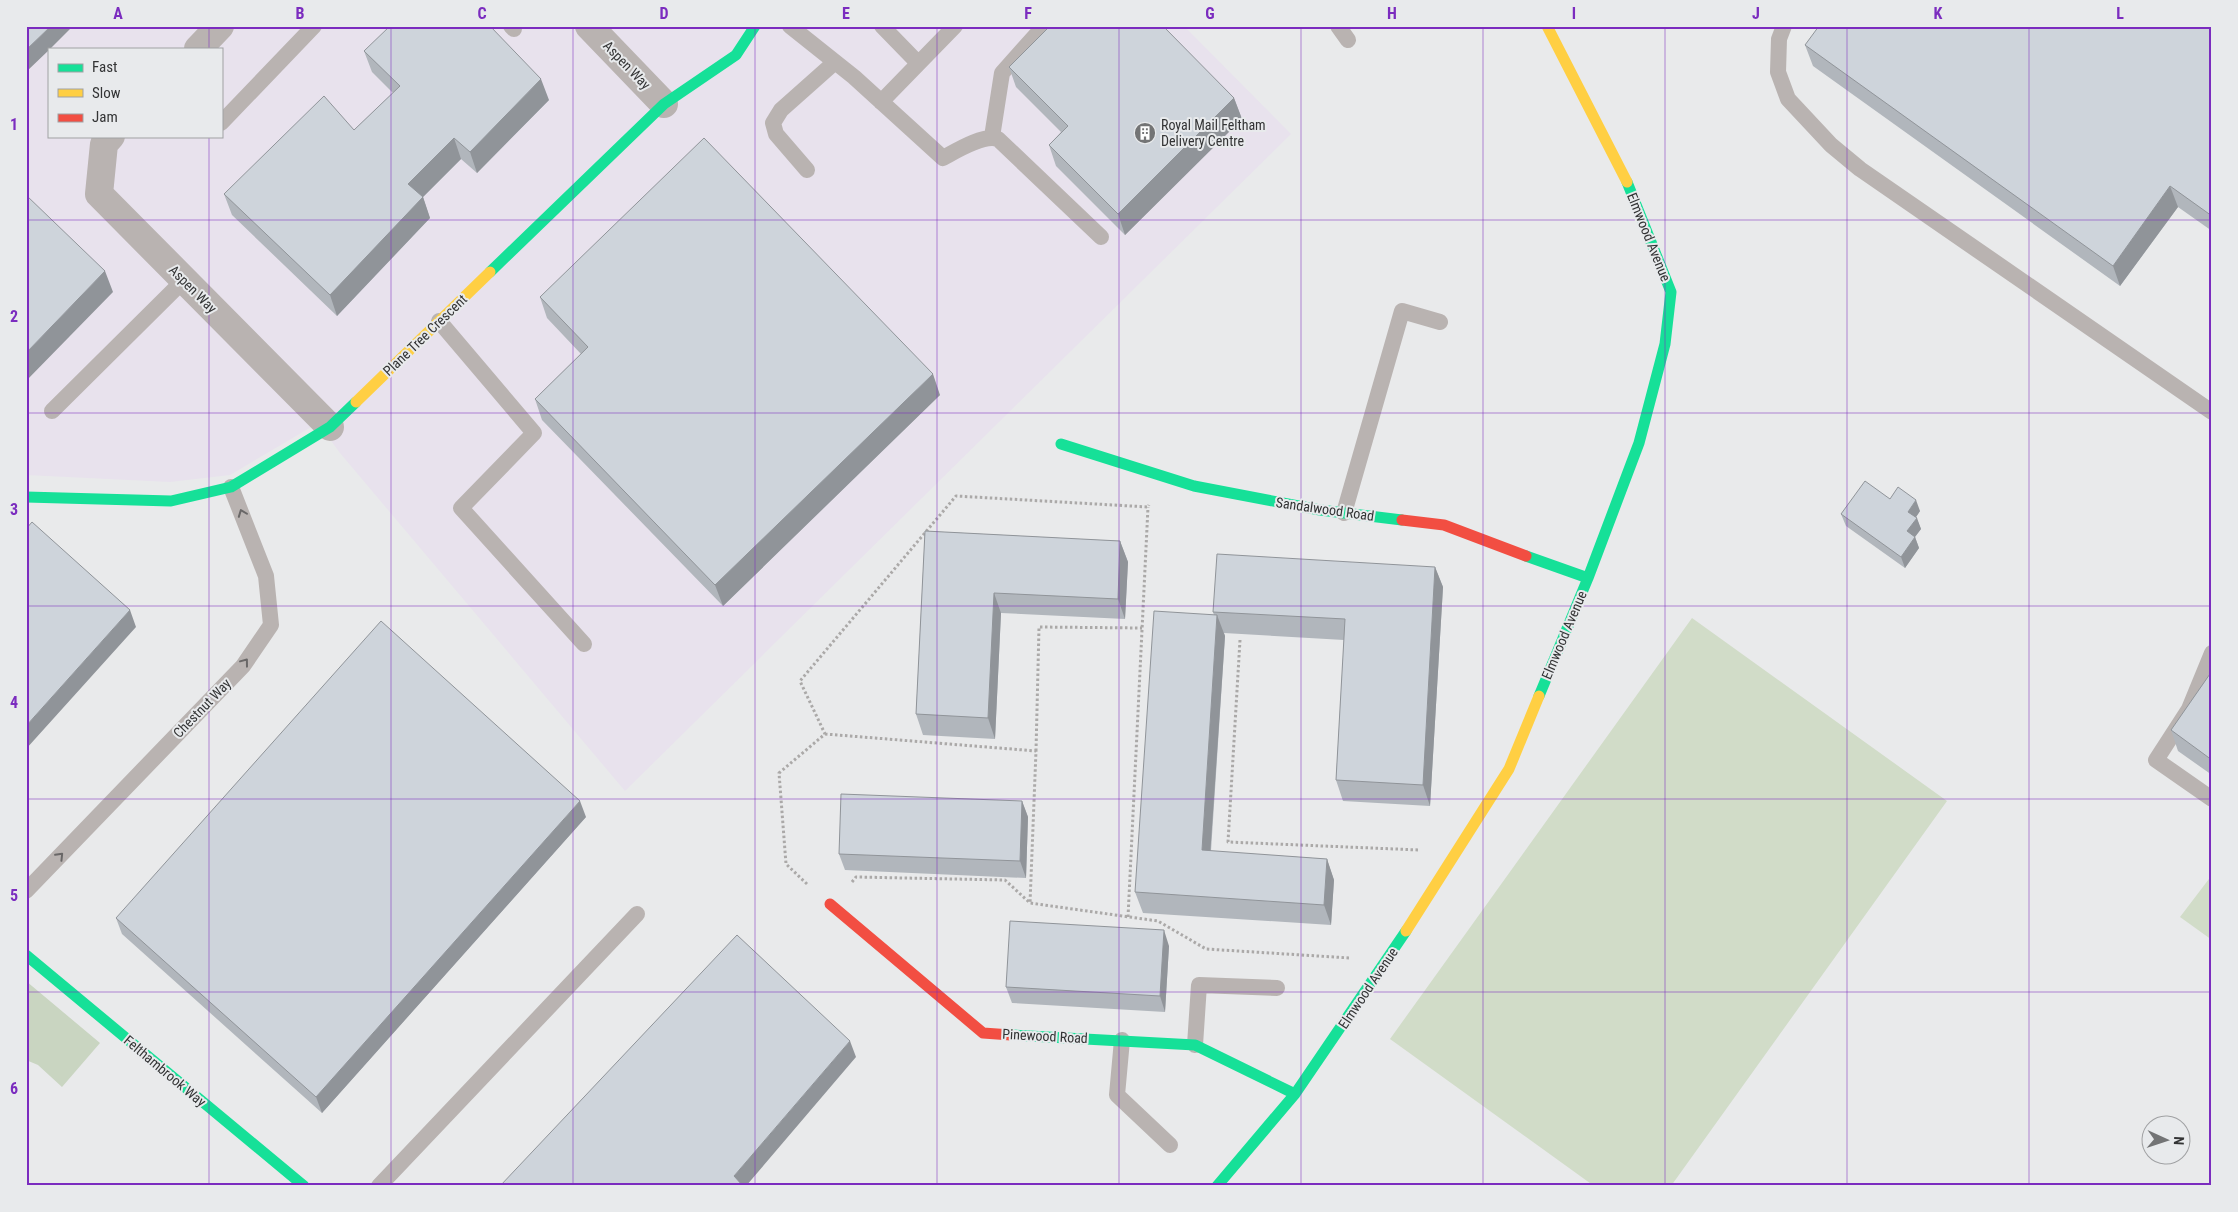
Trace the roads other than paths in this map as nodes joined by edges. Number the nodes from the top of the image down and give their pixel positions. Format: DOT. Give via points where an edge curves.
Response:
graph roads {
  1 [pos="220,26"];
  2 [pos="314,26"];
  3 [pos="589,26"];
  4 [pos="755,26"];
  5 [pos="790,26"];
  6 [pos="882,26"];
  7 [pos="955,26"];
  8 [pos="1044,26"];
  9 [pos="1338,26"];
  10 [pos="1546,26"];
  11 [pos="1784,26"];
  12 [pos="1348,40"];
  13 [pos="199,48"];
  14 [pos="835,62"];
  15 [pos="918,64"];
  16 [pos="881,102"];
  17 [pos="664,104"];
  18 [pos="222,122"];
  19 [pos="992,137"];
  20 [pos="109,138"];
  21 [pos="807,170"];
  22 [pos="1101,237"];
  23 [pos="184,280"];
  24 [pos="439,321"];
  25 [pos="1440,322"];
  26 [pos="52,411"];
  27 [pos="2212,412"];
  28 [pos="330,427"];
  29 [pos="1061,444"];
  30 [pos="232,487"];
  31 [pos="26,497"];
  32 [pos="1344,513"];
  33 [pos="1588,578"];
  34 [pos="584,644"];
  35 [pos="2212,652"];
  36 [pos="2212,800"];
  37 [pos="26,891"];
  38 [pos="830,904"];
  39 [pos="637,914"];
  40 [pos="26,955"];
  41 [pos="1277,988"];
  42 [pos="1122,1040"];
  43 [pos="1195,1045"];
  44 [pos="1295,1094"];
  45 [pos="1170,1145"];
  46 [pos="304,1186"];
  47 [pos="379,1186"];
  48 [pos="1217,1186"];
  1 -- 13 [label="street"];
  2 -- 18 [label="lane"];
  3 -- 17 [label="street, Aspen Way"];
  4 -- 17 [label="street, Plane Tree Crescent" via="736,55"];
  5 -- 14 [label="lane"];
  6 -- 15 [label="lane"];
  7 -- 15 [label="lane"];
  8 -- 19 [label="lane" via="1002,73"];
  9 -- 12 [label="lane"];
  10 -- 33 [label="street, Elmwood Avenue" via="1627,182 1671,292 1665,344 1639,443"];
  11 -- 27 [label="lane" via="1779,39 1778,72 1788,99 1831,145 1868,174"];
  14 -- 16 [label="lane"];
  14 -- 21 [label="lane" via="781,110 773,123 776,134"];
  15 -- 16 [label="lane"];
  16 -- 19 [label="lane" via="943,158"];
  17 -- 24 [label="street, Plane Tree Crescent"];
  19 -- 22 [label="lane" via="998,138"];
  20 -- 23 [label="street, Aspen Way" via="104,144 99,194"];
  23 -- 26 [label="lane"];
  23 -- 28 [label="street, Aspen Way"];
  24 -- 28 [label="street, Plane Tree Crescent"];
  24 -- 34 [label="lane" via="534,433 461,508"];
  25 -- 32 [label="lane" via="1402,311"];
  28 -- 30 [label="street, Plane Tree Crescent"];
  29 -- 32 [label="street, Sandalwood Road" via="1194,486"];
  30 -- 31 [label="street, Plane Tree Crescent" via="171,501"];
  37 -- 30 [label="lane, Chestnut Way, one-way" via="243,666 271,625 266,576"];
  32 -- 33 [label="street, Sandalwood Road" via="1444,525"];
  33 -- 44 [label="street, Elmwood Avenue" via="1509,769 1388,960"];
  35 -- 36 [label="lane" via="2189,709 2156,760"];
  38 -- 42 [label="street, Pinewood Road" via="982,1033"];
  39 -- 47 [label="lane"];
  40 -- 46 [label="street, Felthambrook Way"];
  41 -- 43 [label="lane" via="1199,985"];
  42 -- 43 [label="street, Pinewood Road"];
  42 -- 45 [label="lane" via="1117,1095"];
  43 -- 44 [label="street, Pinewood Road"];
  44 -- 48 [label="street, Elmwood Avenue"];
}
